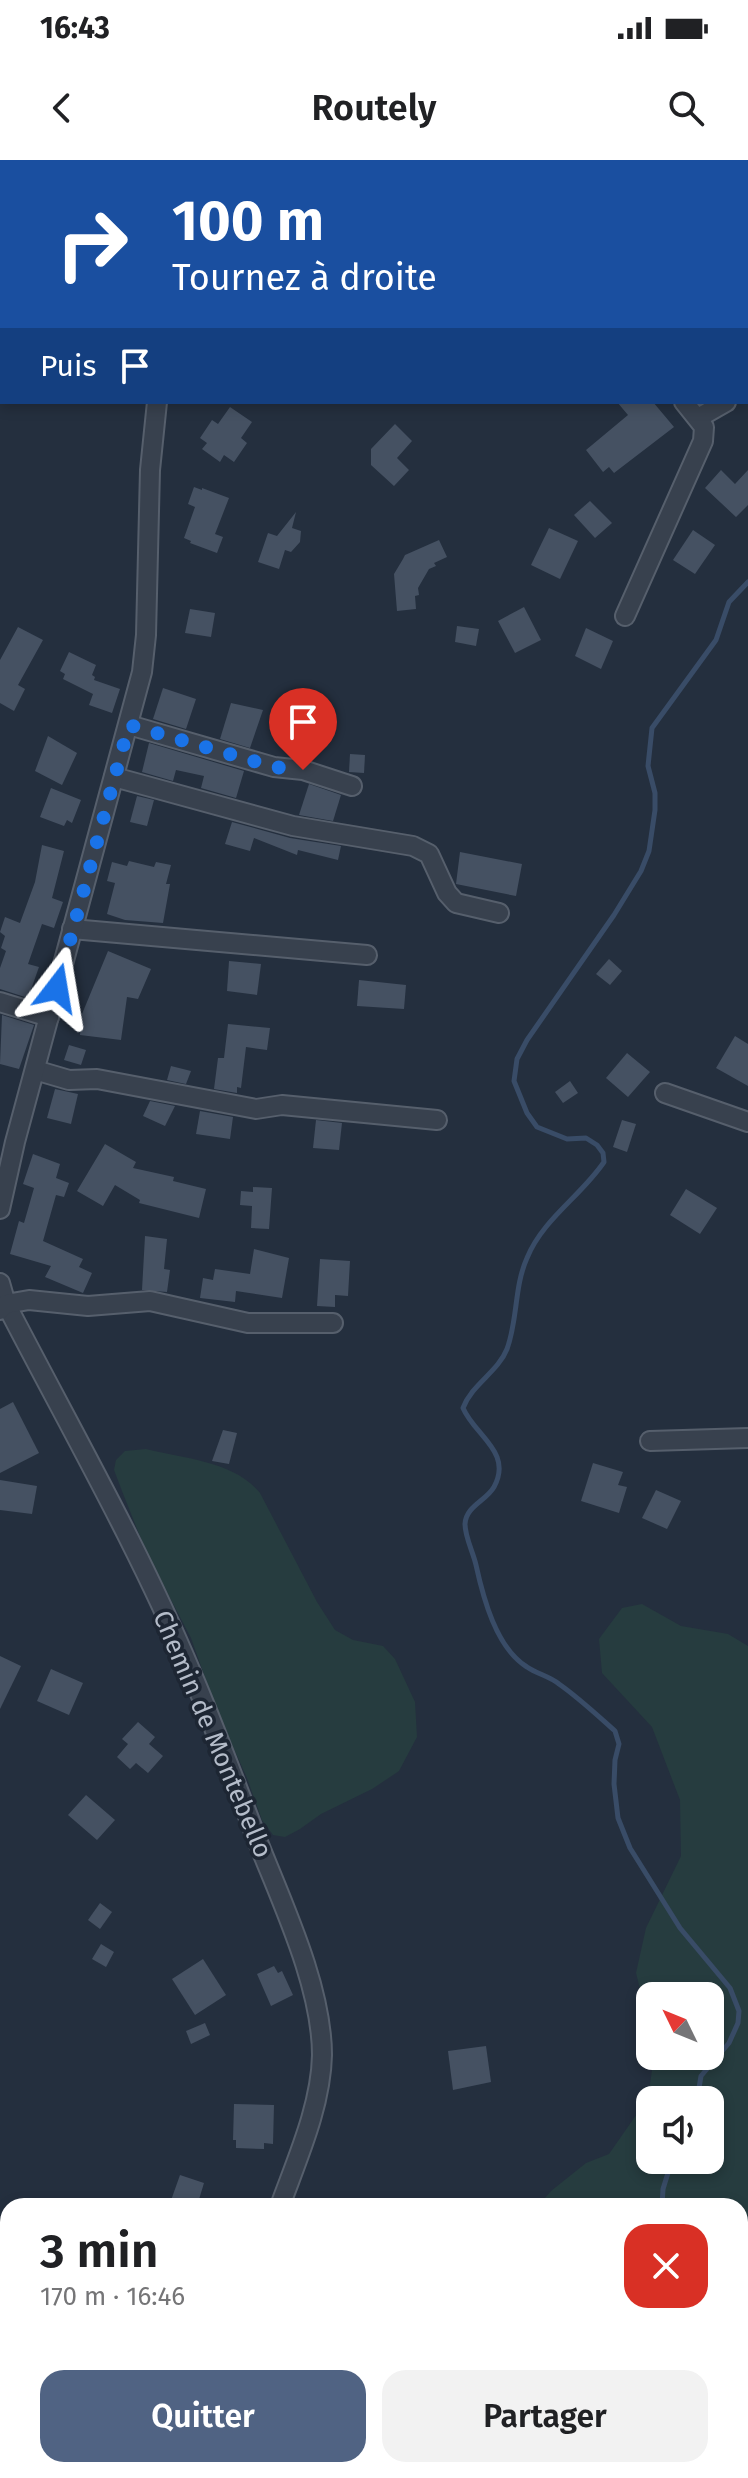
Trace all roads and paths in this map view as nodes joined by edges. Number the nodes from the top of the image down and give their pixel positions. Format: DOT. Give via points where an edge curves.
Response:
graph roads {
  1 [pos="157,404"];
  2 [pos="686,404"];
  3 [pos="722,404"];
  4 [pos="698,418"];
  5 [pos="625,616"];
  6 [pos="129,725"];
  7 [pos="114,777"];
  8 [pos="352,786"];
  9 [pos="499,913"];
  10 [pos="72,929"];
  11 [pos="367,955"];
  12 [pos="0,1002"];
  13 [pos="49,1017"];
  14 [pos="35,1070"];
  15 [pos="665,1093"];
  16 [pos="437,1120"];
  17 [pos="748,1122"];
  18 [pos="8,1135"];
  19 [pos="0,1209"];
  20 [pos="0,1283"];
  21 [pos="3,1307"];
  22 [pos="333,1323"];
  23 [pos="748,1438"];
  24 [pos="650,1441"];
  25 [pos="283,2198"];
  1 -- 6 [label="street" via="146,635"];
  2 -- 4 [label="street"];
  3 -- 4 [label="street"];
  4 -- 5 [label="street" via="703,441"];
  6 -- 7 [label="street"];
  6 -- 8 [label="street"];
  7 -- 9 [label="street" via="293,826 413,846 429,854 456,903"];
  7 -- 10 [label="street"];
  10 -- 11 [label="street"];
  10 -- 13 [label="street"];
  12 -- 13 [label="street"];
  13 -- 14 [label="street"];
  14 -- 16 [label="street" via="256,1109 282,1105"];
  14 -- 18 [label="street"];
  15 -- 17 [label="street"];
  18 -- 19 [label="street"];
  20 -- 21 [label="street, Chemin de Montebello"];
  21 -- 22 [label="street" via="29,1300 88,1306 150,1301 248,1323"];
  21 -- 25 [label="street, Chemin de Montebello" via="129,1542 191,1671 318,2003 322,2056 317,2093"];
  23 -- 24 [label="street"];
}
